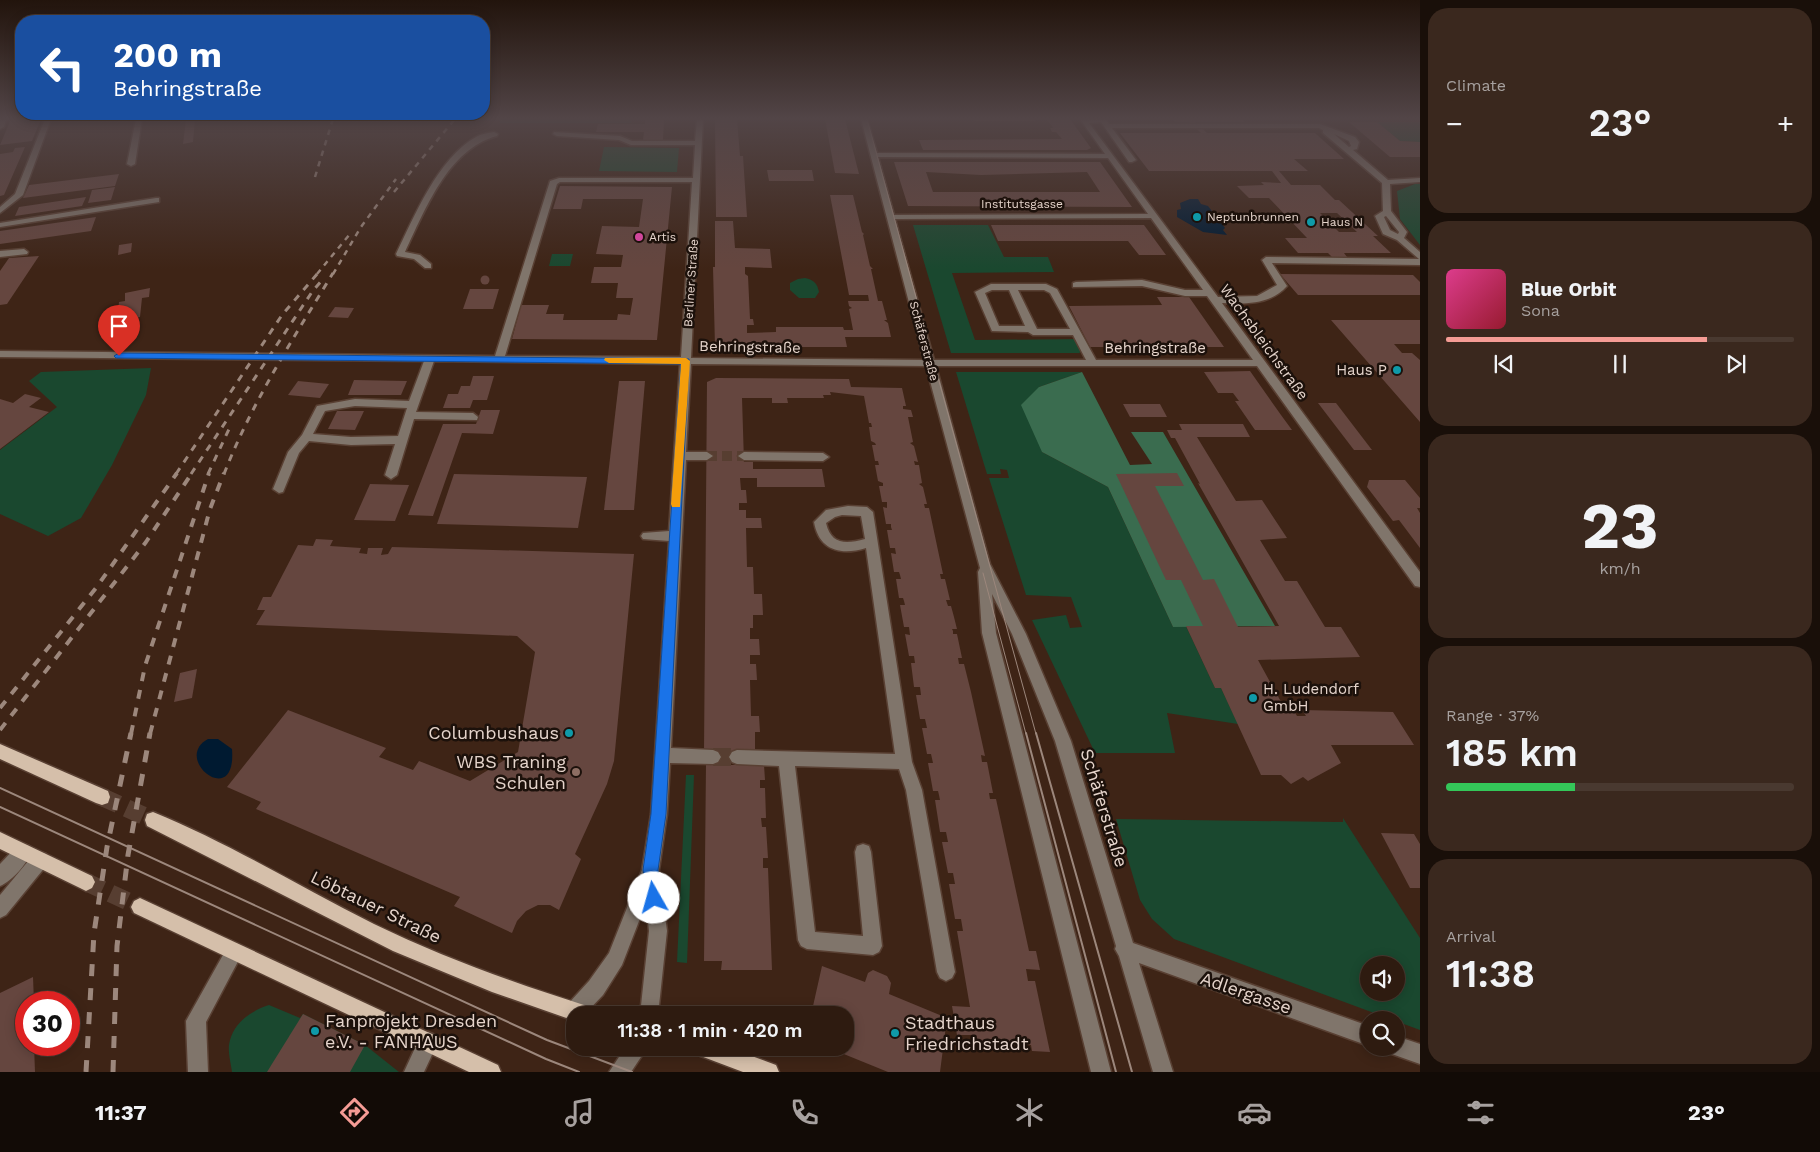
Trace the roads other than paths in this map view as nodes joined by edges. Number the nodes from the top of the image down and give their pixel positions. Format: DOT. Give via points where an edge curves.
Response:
graph roads {
  1 [pos="29,169"];
  2 [pos="448,169"];
  3 [pos="698,169"];
  4 [pos="878,169"];
  5 [pos="1120,169"];
  6 [pos="1370,169"];
  7 [pos="697,180"];
  8 [pos="1420,180"];
  9 [pos="1386,182"];
  10 [pos="156,200"];
  11 [pos="0,211"];
  12 [pos="1387,212"];
  13 [pos="1154,216"];
  14 [pos="890,217"];
  15 [pos="0,225"];
  16 [pos="1400,238"];
  17 [pos="24,252"];
  18 [pos="0,254"];
  19 [pos="1420,257"];
  20 [pos="1420,262"];
  21 [pos="428,266"];
  22 [pos="1076,285"];
  23 [pos="1012,287"];
  24 [pos="1212,296"];
  25 [pos="1032,329"];
  26 [pos="1076,332"];
  27 [pos="0,354"];
  28 [pos="430,358"];
  29 [pos="499,359"];
  30 [pos="686,361"];
  31 [pos="930,363"];
  32 [pos="1093,363"];
  33 [pos="1260,363"];
  34 [pos="411,410"];
  35 [pos="473,417"];
  36 [pos="306,437"];
  37 [pos="402,440"];
  38 [pos="680,456"];
  39 [pos="707,456"];
  40 [pos="744,456"];
  41 [pos="822,457"];
  42 [pos="391,475"];
  43 [pos="279,488"];
  44 [pos="647,536"];
  45 [pos="674,536"];
  46 [pos="871,542"];
  47 [pos="984,564"];
  48 [pos="1420,582"];
  49 [pos="0,751"];
  50 [pos="663,755"];
  51 [pos="712,757"];
  52 [pos="737,758"];
  53 [pos="786,758"];
  54 [pos="904,762"];
  55 [pos="102,798"];
  56 [pos="153,820"];
  57 [pos="0,840"];
  58 [pos="23,852"];
  59 [pos="862,852"];
  60 [pos="40,860"];
  61 [pos="650,870"];
  62 [pos="0,877"];
  63 [pos="86,882"];
  64 [pos="140,907"];
  65 [pos="0,909"];
  66 [pos="1124,949"];
  67 [pos="234,952"];
  68 [pos="946,972"];
  69 [pos="585,1006"];
  70 [pos="650,1006"];
  71 [pos="566,1009"];
  72 [pos="1360,1033"];
  73 [pos="428,1042"];
  74 [pos="1405,1049"];
  75 [pos="1420,1054"];
  76 [pos="631,1056"];
  77 [pos="726,1056"];
  78 [pos="198,1072"];
  79 [pos="414,1072"];
  80 [pos="491,1072"];
  81 [pos="619,1072"];
  82 [pos="769,1072"];
  83 [pos="1101,1072"];
  84 [pos="1162,1072"];
  1 -- 11 [label="street" via="19,195"];
  2 -- 21 [label="street" via="421,210 400,254 417,257"];
  3 -- 7 [label="street, Berliner Straße"];
  4 -- 14 [label="street, Schäferstraße"];
  5 -- 13 [label="street, Wachsbleichstraße"];
  6 -- 9 [label="street"];
  7 -- 29 [label="street" via="574,180 553,183"];
  7 -- 30 [label="street, Berliner Straße"];
  8 -- 9 [label="street"];
  9 -- 12 [label="street"];
  10 -- 15 [label="street"];
  12 -- 16 [label="street" via="1403,232"];
  12 -- 16 [label="street" via="1379,216 1386,232"];
  13 -- 14 [label="street, Institutsgasse"];
  13 -- 24 [label="street, Wachsbleichstraße"];
  14 -- 31 [label="street, Schäferstraße"];
  16 -- 19 [label="street"];
  17 -- 18 [label="street"];
  20 -- 24 [label="street" via="1266,260 1282,286 1271,296 1256,300"];
  22 -- 24 [label="street" via="1142,283"];
  23 -- 25 [label="street"];
  23 -- 25 [label="street" via="991,287 980,292 995,329"];
  23 -- 26 [label="street" via="1046,287 1054,291"];
  24 -- 33 [label="street, Wachsbleichstraße"];
  25 -- 26 [label="street" via="1033,332"];
  26 -- 32 [label="street"];
  27 -- 28 [label="street, Behringstraße"];
  28 -- 29 [label="street, Behringstraße"];
  28 -- 34 [label="street"];
  29 -- 30 [label="street, Behringstraße"];
  30 -- 31 [label="street, Behringstraße"];
  30 -- 38 [label="street, Berliner Straße"];
  31 -- 32 [label="street, Behringstraße"];
  31 -- 47 [label="street, Schäferstraße"];
  32 -- 33 [label="street, Behringstraße"];
  33 -- 48 [label="street, Wachsbleichstraße"];
  34 -- 35 [label="street"];
  34 -- 36 [label="street" via="358,401 339,403 321,409"];
  34 -- 37 [label="street"];
  36 -- 37 [label="street" via="350,441"];
  36 -- 43 [label="street" via="294,452"];
  37 -- 42 [label="street"];
  38 -- 39 [label="street"];
  38 -- 45 [label="street, Berliner Straße"];
  40 -- 41 [label="street"];
  44 -- 45 [label="street"];
  45 -- 50 [label="street, Berliner Straße"];
  46 -- 54 [label="street"];
  47 -- 66 [label="street, Schäferstraße" via="1018,634 1063,741"];
  47 -- 83 [label="street, Schäferstraße" via="989,633"];
  49 -- 55 [label="main road"];
  50 -- 51 [label="street"];
  50 -- 61 [label="street, Berliner Straße" via="659,814"];
  52 -- 53 [label="street"];
  53 -- 54 [label="street"];
  53 -- 59 [label="street" via="806,940 873,946"];
  54 -- 68 [label="street" via="914,790"];
  56 -- 71 [label="main road, Löbtauer Straße" via="398,944 460,972"];
  57 -- 58 [label="main road"];
  58 -- 60 [label="main road"];
  58 -- 62 [label="street"];
  60 -- 63 [label="main road"];
  60 -- 65 [label="street"];
  61 -- 69 [label="street, Berliner Straße" via="616,959"];
  61 -- 70 [label="street, Berliner Straße" via="658,931"];
  64 -- 67 [label="main road"];
  66 -- 72 [label="street, Adlergasse"];
  66 -- 84 [label="street, Schäferstraße"];
  67 -- 73 [label="main road"];
  67 -- 78 [label="street" via="196,1021"];
  73 -- 79 [label="street"];
  73 -- 80 [label="main road"];
  74 -- 75 [label="street"];
  76 -- 81 [label="street"];
  77 -- 82 [label="main road"];
}
